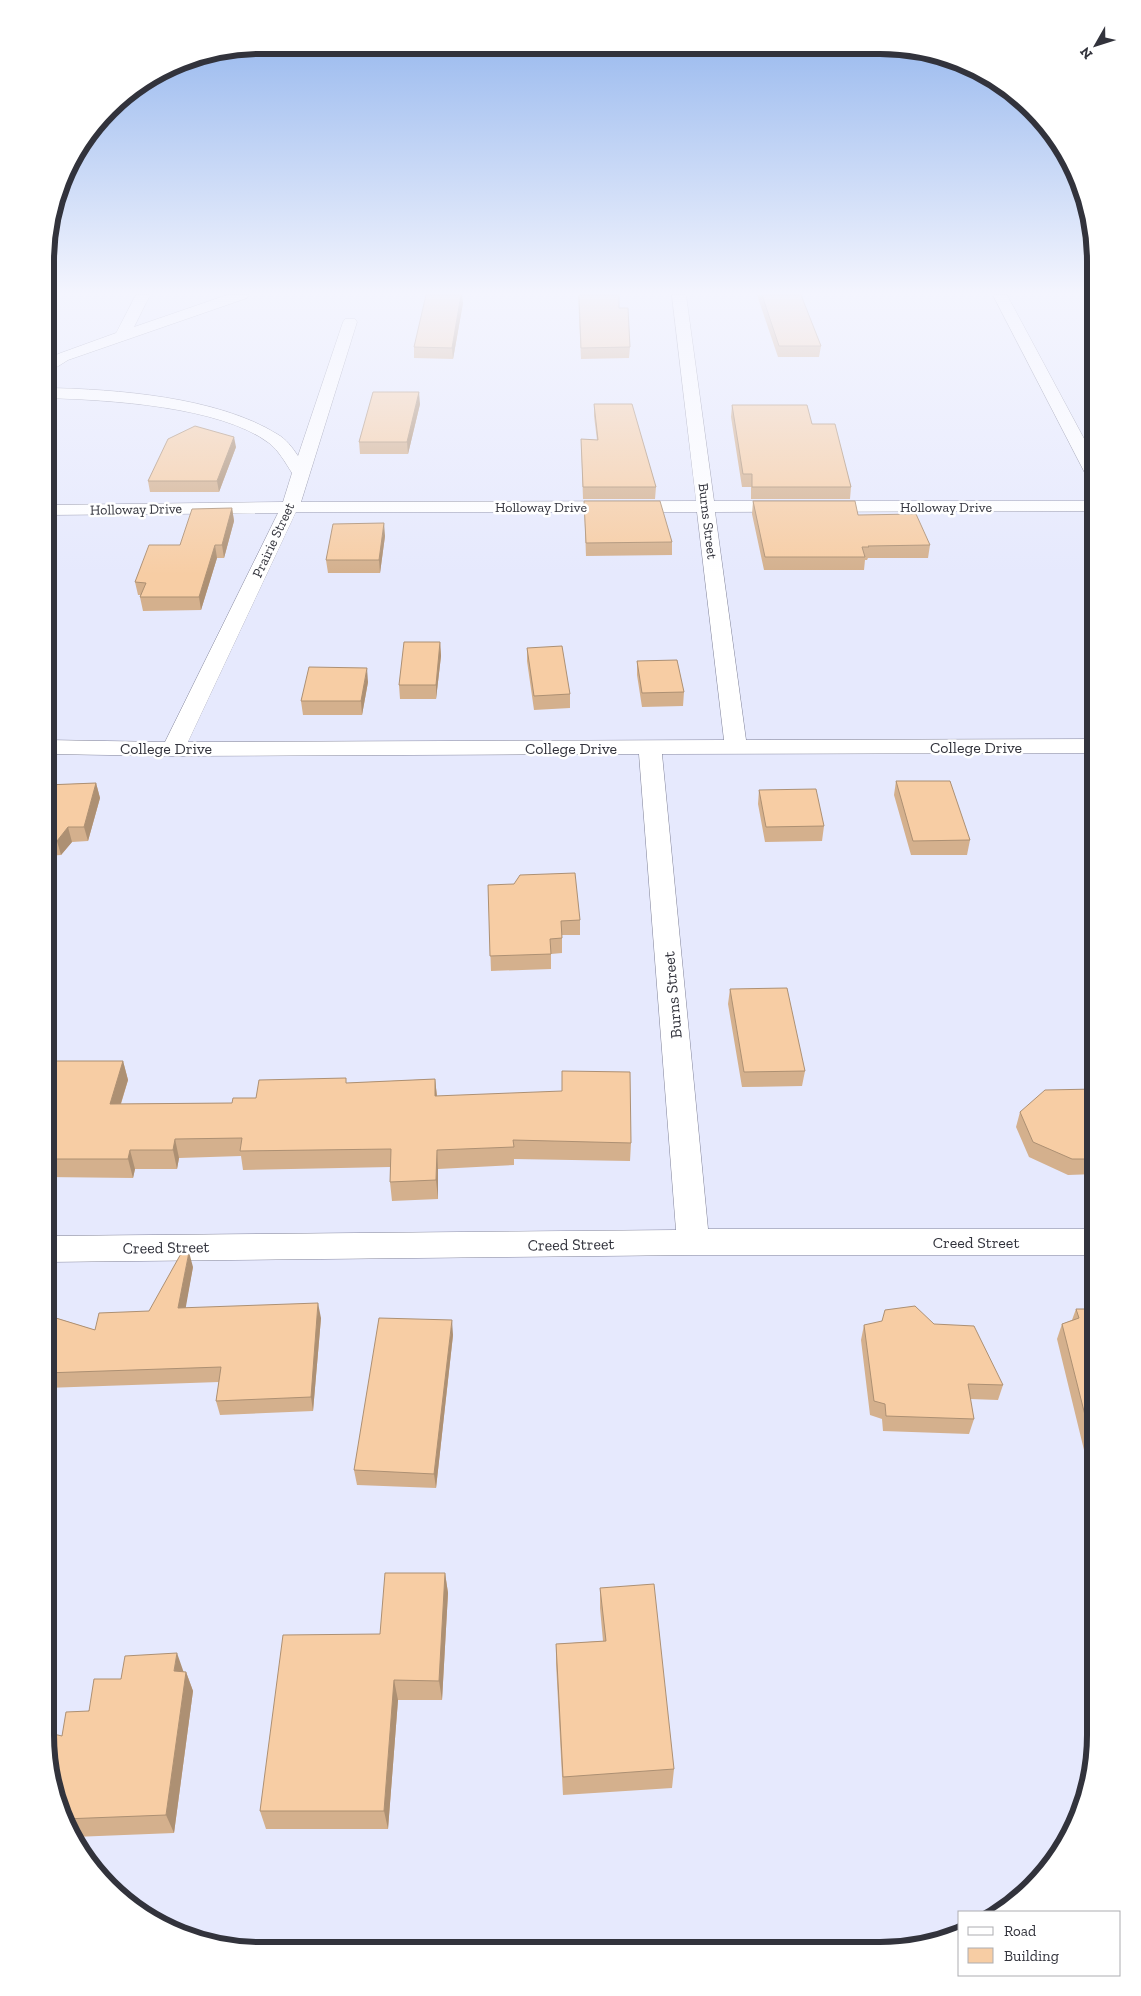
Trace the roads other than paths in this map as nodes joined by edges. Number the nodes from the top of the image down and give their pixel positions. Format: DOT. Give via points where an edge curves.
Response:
graph roads {
  1 [pos="328,388"];
  2 [pos="691,388"];
  3 [pos="1049,388"];
  4 [pos="54,393"];
  5 [pos="1087,460"];
  6 [pos="300,472"];
  7 [pos="1087,506"];
  8 [pos="290,507"];
  9 [pos="707,507"];
  10 [pos="54,510"];
  11 [pos="1087,746"];
  12 [pos="54,747"];
  13 [pos="736,747"];
  14 [pos="650,748"];
  15 [pos="173,749"];
  16 [pos="693,1242"];
  17 [pos="1087,1242"];
  18 [pos="54,1249"];
  1 -- 6 [label="street, Prairie Street"];
  2 -- 9 [label="street, Burns Street"];
  3 -- 5 [label="street"];
  4 -- 6 [label="street" via="123,398 223,416 273,438 288,452"];
  6 -- 8 [label="street, Prairie Street"];
  7 -- 9 [label="street, Holloway Drive"];
  8 -- 9 [label="street, Holloway Drive"];
  8 -- 10 [label="street, Holloway Drive"];
  8 -- 15 [label="street, Prairie Street"];
  9 -- 13 [label="street, Burns Street"];
  11 -- 13 [label="street, College Drive"];
  12 -- 15 [label="street, College Drive"];
  13 -- 14 [label="street, College Drive"];
  14 -- 15 [label="street, College Drive"];
  14 -- 16 [label="street, Burns Street"];
  16 -- 17 [label="street, Creed Street"];
  16 -- 18 [label="street, Creed Street"];
}
